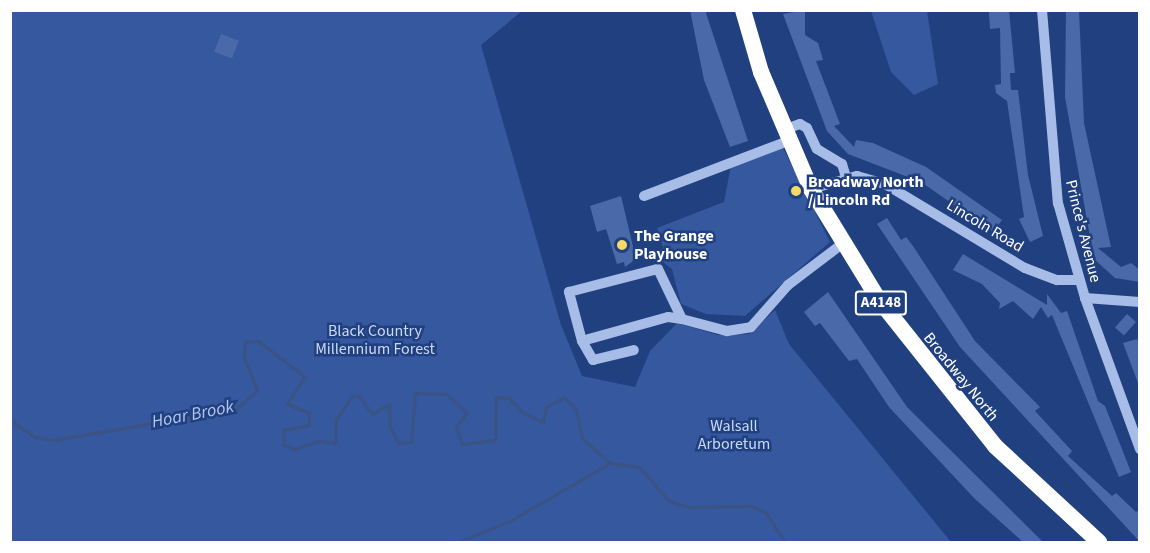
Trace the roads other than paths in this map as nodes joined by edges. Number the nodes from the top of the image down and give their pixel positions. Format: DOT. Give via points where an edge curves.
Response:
graph roads {
  1 [pos="743,10"];
  2 [pos="1042,10"];
  3 [pos="786,136"];
  4 [pos="846,177"];
  5 [pos="811,189"];
  6 [pos="644,196"];
  7 [pos="842,244"];
  8 [pos="1079,280"];
  9 [pos="1085,297"];
  10 [pos="1140,302"];
  11 [pos="680,318"];
  12 [pos="582,341"];
  13 [pos="634,350"];
  14 [pos="1140,449"];
  15 [pos="1099,543"];
  1 -- 3 [label="highway, Broadway North / A4148"];
  2 -- 8 [label="street, Prince's Avenue" via="1052,173"];
  3 -- 4 [label="street" via="800,124 807,128 817,149 842,164"];
  3 -- 5 [label="highway, Broadway North / A4148"];
  3 -- 6 [label="street"];
  4 -- 5 [label="street"];
  4 -- 8 [label="street, Lincoln Road" via="895,190 1025,268 1057,280"];
  5 -- 7 [label="highway, Broadway North / A4148"];
  7 -- 11 [label="street" via="788,285 751,327 727,331"];
  7 -- 15 [label="highway, Broadway North / A4148" via="937,379 995,446"];
  8 -- 9 [label="street, Prince's Avenue"];
  9 -- 10 [label="street"];
  9 -- 14 [label="street, Prince's Avenue"];
  11 -- 12 [label="street" via="668,317"];
  11 -- 12 [label="street" via="667,278 658,269 569,292"];
  12 -- 13 [label="street" via="593,360"];
}
